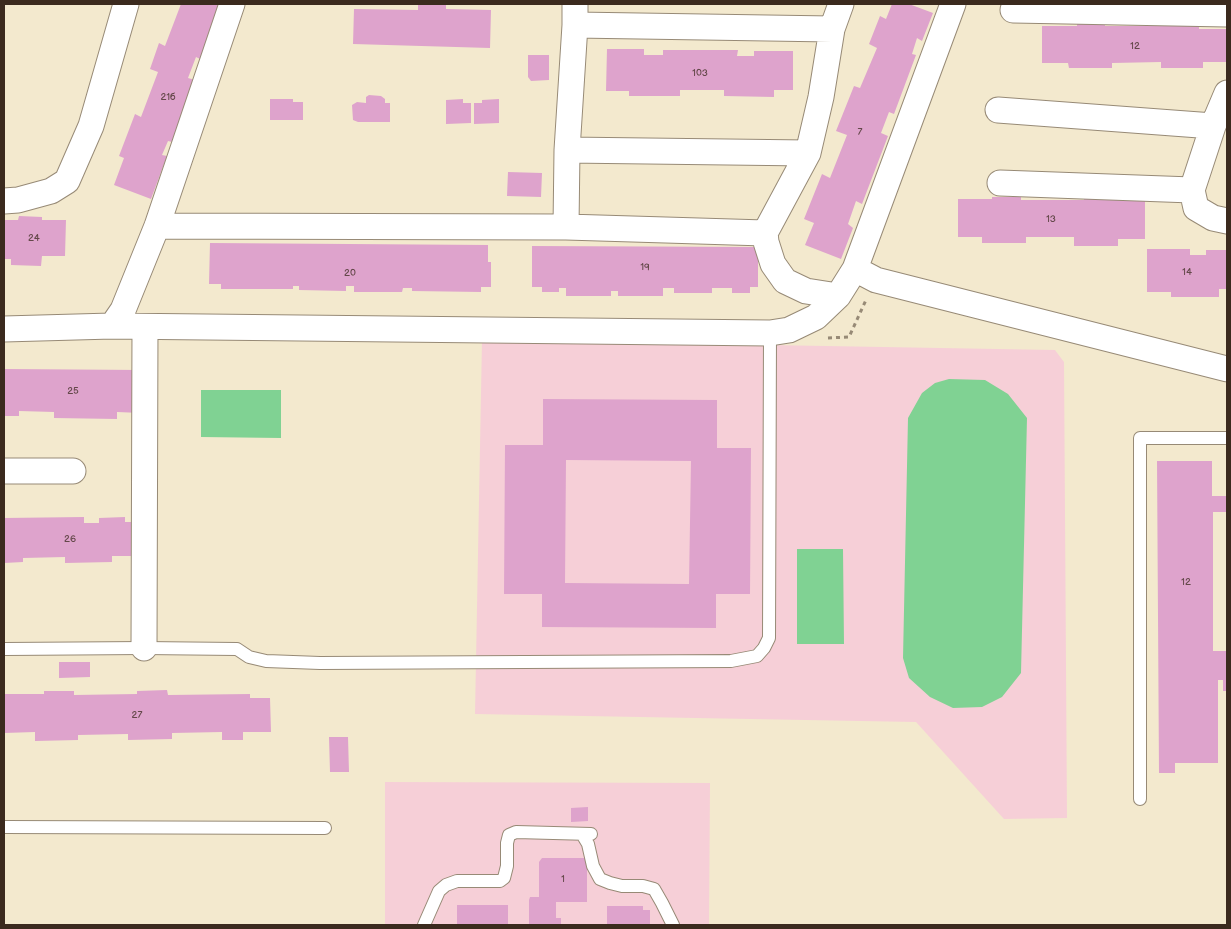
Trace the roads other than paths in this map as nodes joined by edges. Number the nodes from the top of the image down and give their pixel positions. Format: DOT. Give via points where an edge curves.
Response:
graph roads {
  1 [pos="126,4"];
  2 [pos="232,4"];
  3 [pos="841,4"];
  4 [pos="953,4"];
  5 [pos="1013,10"];
  6 [pos="575,14"];
  7 [pos="1227,14"];
  8 [pos="832,29"];
  9 [pos="1227,93"];
  10 [pos="998,110"];
  11 [pos="1213,126"];
  12 [pos="567,150"];
  13 [pos="808,153"];
  14 [pos="1000,183"];
  15 [pos="1192,190"];
  16 [pos="4,201"];
  17 [pos="1227,221"];
  18 [pos="157,226"];
  19 [pos="566,227"];
  20 [pos="765,233"];
  21 [pos="855,269"];
  22 [pos="838,296"];
  23 [pos="112,326"];
  24 [pos="145,327"];
  25 [pos="4,329"];
  26 [pos="770,334"];
  27 [pos="1227,369"];
  28 [pos="1227,438"];
  29 [pos="4,471"];
  30 [pos="72,471"];
  31 [pos="4,648"];
  32 [pos="144,648"];
  33 [pos="1140,799"];
  34 [pos="4,827"];
  35 [pos="325,828"];
  36 [pos="424,925"];
  37 [pos="673,925"];
  1 -- 16 [label="street" via="91,126 67,181 51,191"];
  2 -- 18 [label="street"];
  3 -- 8 [label="street"];
  4 -- 21 [label="street"];
  5 -- 7 [label="street"];
  6 -- 8 [label="street"];
  6 -- 12 [label="street"];
  8 -- 13 [label="street"];
  9 -- 11 [label="street"];
  10 -- 11 [label="street"];
  11 -- 15 [label="street"];
  12 -- 13 [label="street"];
  12 -- 19 [label="street"];
  13 -- 20 [label="street"];
  14 -- 15 [label="street"];
  15 -- 17 [label="street" via="1196,208 1213,218"];
  18 -- 19 [label="street"];
  18 -- 23 [label="street" via="124,310"];
  19 -- 20 [label="street"];
  20 -- 22 [label="street" via="773,264 785,281 806,291"];
  21 -- 22 [label="street"];
  21 -- 27 [label="street" via="876,280"];
  22 -- 26 [label="street" via="816,317 789,330"];
  23 -- 24 [label="street"];
  23 -- 25 [label="street"];
  24 -- 26 [label="street"];
  24 -- 32 [label="street"];
  26 -- 32 [label="lane" via="769,638 757,656 731,661 320,663 266,661 237,650"];
  28 -- 33 [label="lane" via="1140,438"];
  29 -- 30 [label="street"];
  31 -- 32 [label="lane"];
  34 -- 35 [label="lane"];
  36 -- 37 [label="lane" via="446,885 457,881 500,881 504,878 507,843 509,836 516,832 587,834 593,866 600,879 654,890"];
}
